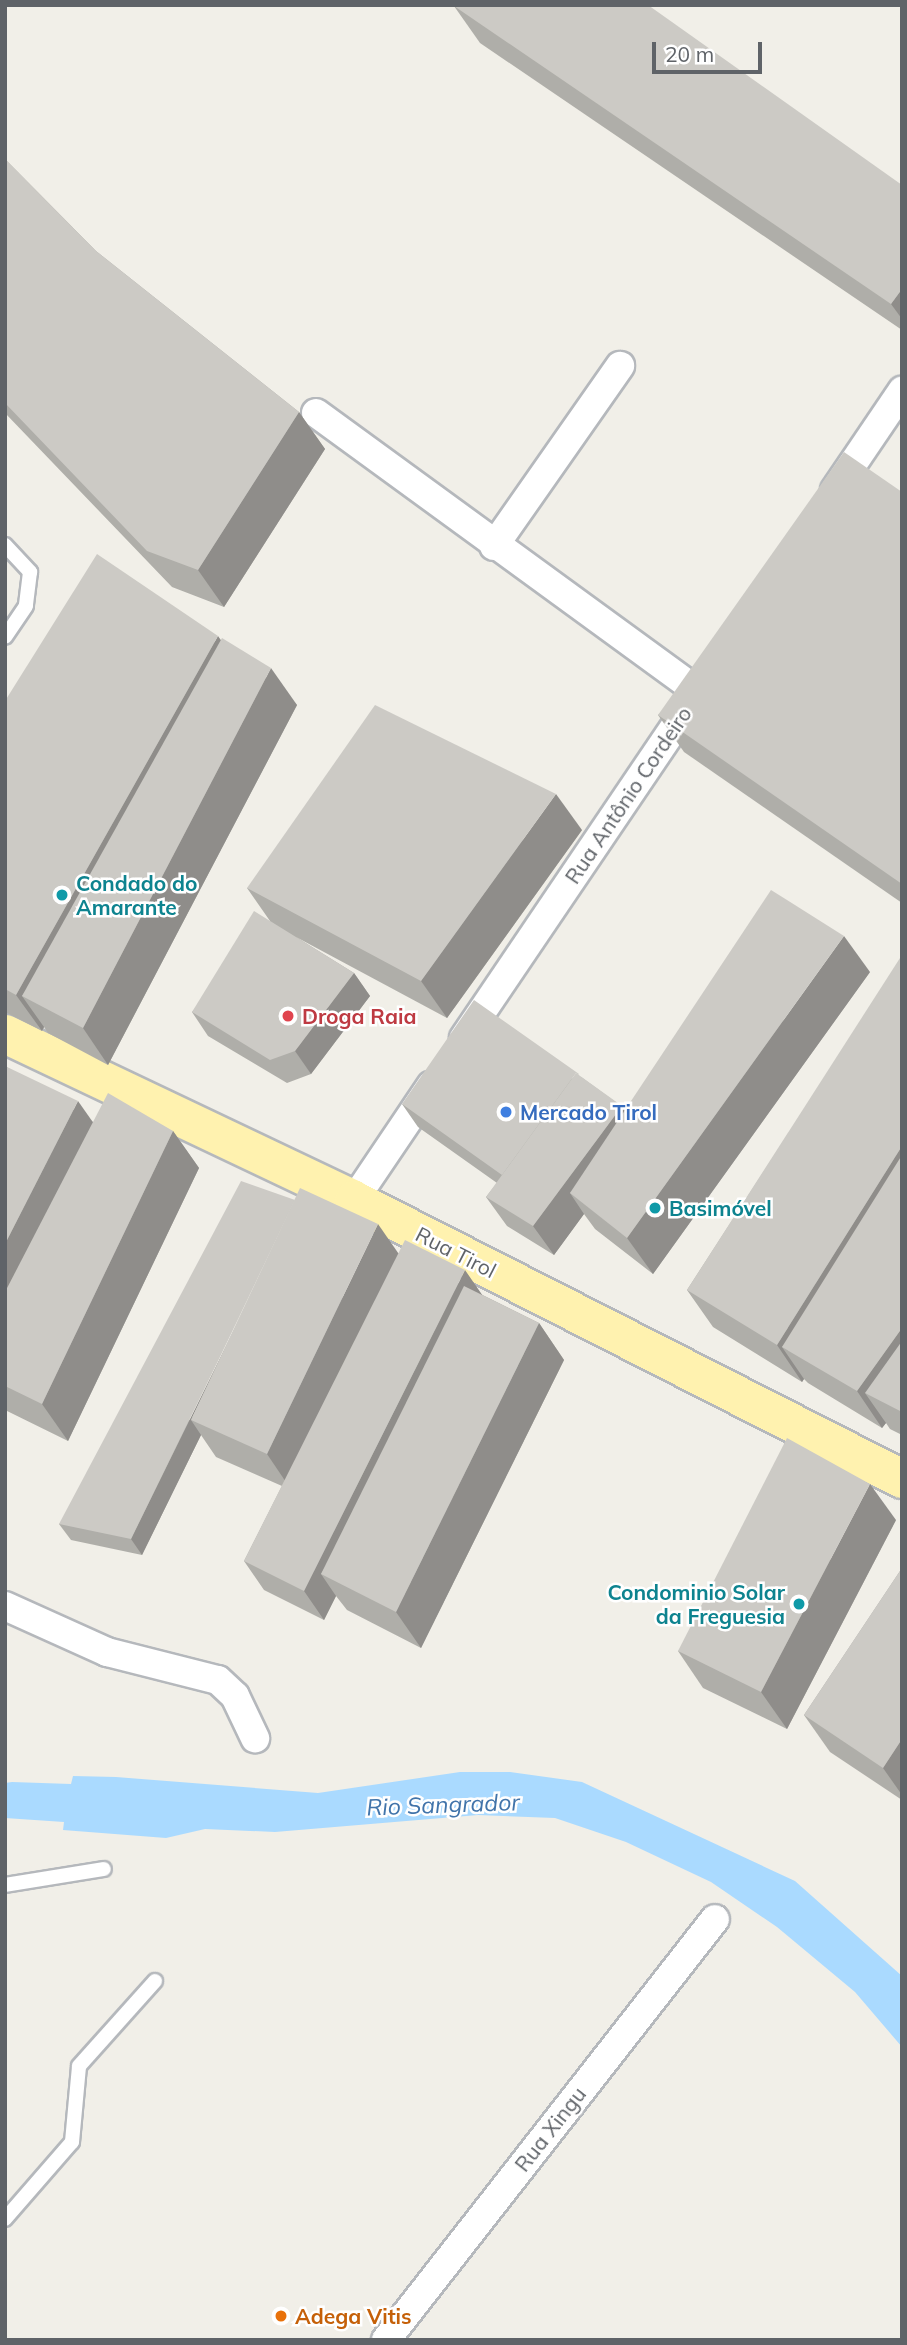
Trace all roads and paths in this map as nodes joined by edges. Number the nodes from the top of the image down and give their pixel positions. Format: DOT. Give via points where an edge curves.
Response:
graph roads {
  1 [pos="620,366"];
  2 [pos="902,391"];
  3 [pos="316,413"];
  4 [pos="816,518"];
  5 [pos="5,545"];
  6 [pos="494,545"];
  7 [pos="5,638"];
  8 [pos="714,669"];
  9 [pos="699,692"];
  10 [pos="5,1034"];
  11 [pos="354,1199"];
  12 [pos="902,1479"];
  13 [pos="5,1606"];
  14 [pos="255,1738"];
  15 [pos="104,1869"];
  16 [pos="5,1885"];
  17 [pos="715,1919"];
  18 [pos="155,1981"];
  19 [pos="5,2219"];
  20 [pos="386,2340"];
  1 -- 6 [label="street"];
  2 -- 4 [label="street"];
  3 -- 6 [label="street"];
  5 -- 7 [label="lane" via="30,572 26,606"];
  6 -- 9 [label="street"];
  8 -- 9 [label="street, Rua Antônio Cordeiro"];
  9 -- 11 [label="street, Rua Antônio Cordeiro"];
  10 -- 11 [label="main road, Rua Tirol"];
  11 -- 12 [label="main road, Rua Tirol"];
  13 -- 14 [label="street" via="107,1651 218,1680 235,1696"];
  15 -- 16 [label="lane"];
  17 -- 20 [label="street, Rua Xingu"];
  18 -- 19 [label="lane" via="79,2066 72,2142"];
}
